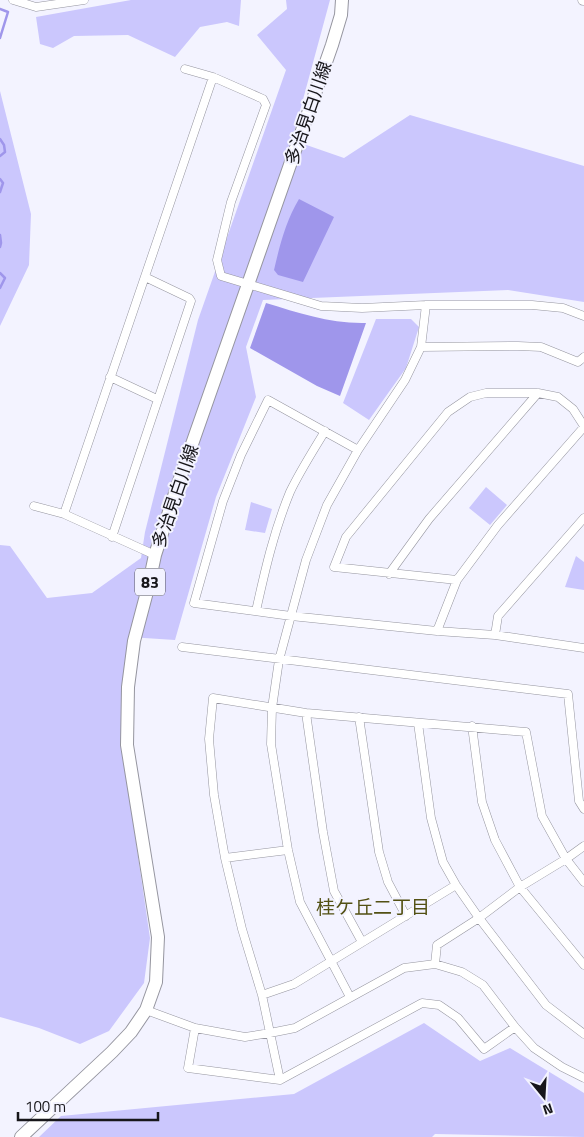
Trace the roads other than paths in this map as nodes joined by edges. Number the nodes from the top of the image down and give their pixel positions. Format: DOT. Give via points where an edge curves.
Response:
graph roads {
  1 [pos="13,0"];
  2 [pos="84,0"];
  3 [pos="342,0"];
  4 [pos="185,69"];
  5 [pos="213,77"];
  6 [pos="145,277"];
  7 [pos="249,284"];
  8 [pos="426,305"];
  9 [pos="584,316"];
  10 [pos="421,347"];
  11 [pos="584,357"];
  12 [pos="110,377"];
  13 [pos="538,393"];
  14 [pos="158,399"];
  15 [pos="584,427"];
  16 [pos="324,432"];
  17 [pos="358,450"];
  18 [pos="34,506"];
  19 [pos="64,514"];
  20 [pos="584,518"];
  21 [pos="112,537"];
  22 [pos="155,555"];
  23 [pos="389,574"];
  24 [pos="457,580"];
  25 [pos="256,611"];
  26 [pos="291,616"];
  27 [pos="437,631"];
  28 [pos="496,635"];
  29 [pos="182,647"];
  30 [pos="584,648"];
  31 [pos="279,660"];
  32 [pos="272,708"];
  33 [pos="306,713"];
  34 [pos="359,717"];
  35 [pos="418,723"];
  36 [pos="472,726"];
  37 [pos="584,809"];
  38 [pos="584,846"];
  39 [pos="288,850"];
  40 [pos="226,858"];
  41 [pos="566,859"];
  42 [pos="584,882"];
  43 [pos="456,885"];
  44 [pos="520,887"];
  45 [pos="406,916"];
  46 [pos="479,918"];
  47 [pos="362,942"];
  48 [pos="331,961"];
  49 [pos="435,964"];
  50 [pos="584,965"];
  51 [pos="262,996"];
  52 [pos="350,997"];
  53 [pos="146,1010"];
  54 [pos="515,1027"];
  55 [pos="195,1028"];
  56 [pos="270,1033"];
  57 [pos="584,1034"];
  58 [pos="584,1078"];
  59 [pos="280,1080"];
  60 [pos="21,1137"];
  1 -- 2 [label="street" via="36,7"];
  3 -- 7 [label="main road, 多治見白川線 / 83" via="332,45"];
  4 -- 5 [label="street"];
  5 -- 6 [label="street"];
  5 -- 7 [label="street" via="263,99 266,105 232,202 217,260 221,276"];
  6 -- 12 [label="street"];
  6 -- 14 [label="street" via="191,301"];
  7 -- 8 [label="street" via="321,306"];
  7 -- 22 [label="main road, 多治見白川線 / 83"];
  8 -- 9 [label="street" via="532,305 563,308"];
  8 -- 10 [label="street"];
  10 -- 11 [label="street" via="542,347 578,362"];
  10 -- 17 [label="street" via="405,380"];
  12 -- 14 [label="street"];
  12 -- 19 [label="street"];
  13 -- 15 [label="street" via="558,397 574,409"];
  13 -- 23 [label="street" via="429,519"];
  13 -- 23 [label="street" via="486,393 470,397 448,412 346,537 334,567"];
  14 -- 21 [label="street"];
  15 -- 24 [label="street" via="498,525"];
  16 -- 17 [label="street"];
  16 -- 25 [label="street" via="291,490 279,521"];
  16 -- 25 [label="street" via="268,400 223,501 194,603"];
  17 -- 26 [label="street" via="327,505 306,560"];
  18 -- 19 [label="street"];
  19 -- 21 [label="street"];
  20 -- 28 [label="street" via="498,616"];
  21 -- 22 [label="street"];
  22 -- 53 [label="main road, 多治見白川線 / 83" via="134,641 128,687 127,745 158,938 156,982"];
  23 -- 24 [label="street"];
  24 -- 27 [label="street"];
  25 -- 26 [label="street"];
  26 -- 27 [label="street"];
  26 -- 31 [label="street"];
  27 -- 28 [label="street"];
  28 -- 30 [label="street"];
  29 -- 31 [label="street"];
  31 -- 32 [label="street"];
  31 -- 37 [label="street" via="568,694 579,801"];
  32 -- 33 [label="street"];
  32 -- 39 [label="street" via="271,744"];
  32 -- 40 [label="street" via="213,698 209,738 214,795"];
  33 -- 34 [label="street"];
  33 -- 47 [label="street" via="334,891"];
  34 -- 35 [label="street"];
  34 -- 45 [label="street" via="379,852 388,882"];
  35 -- 36 [label="street"];
  35 -- 43 [label="street" via="432,821 443,862"];
  36 -- 41 [label="street" via="526,732 542,816"];
  36 -- 44 [label="street" via="482,802 495,840"];
  38 -- 41 [label="street"];
  39 -- 40 [label="street"];
  39 -- 48 [label="street" via="300,902"];
  40 -- 51 [label="street"];
  41 -- 42 [label="street"];
  41 -- 44 [label="street"];
  43 -- 45 [label="street"];
  43 -- 46 [label="street"];
  44 -- 46 [label="street"];
  44 -- 50 [label="street"];
  45 -- 47 [label="street"];
  46 -- 49 [label="street" via="437,945"];
  46 -- 57 [label="street" via="546,1006"];
  47 -- 48 [label="street"];
  48 -- 51 [label="street" via="294,984"];
  48 -- 52 [label="street"];
  49 -- 52 [label="street" via="404,968"];
  49 -- 54 [label="street" via="462,972 482,985"];
  51 -- 56 [label="street"];
  52 -- 56 [label="street" via="295,1028"];
  53 -- 55 [label="street"];
  53 -- 60 [label="main road, 多治見白川線 / 83" via="112,1052"];
  54 -- 58 [label="street" via="534,1048"];
  54 -- 59 [label="street" via="484,1049 458,1018 439,1005 422,1003"];
  55 -- 56 [label="street" via="245,1037"];
  55 -- 59 [label="street" via="188,1068"];
  56 -- 59 [label="street"];
}
